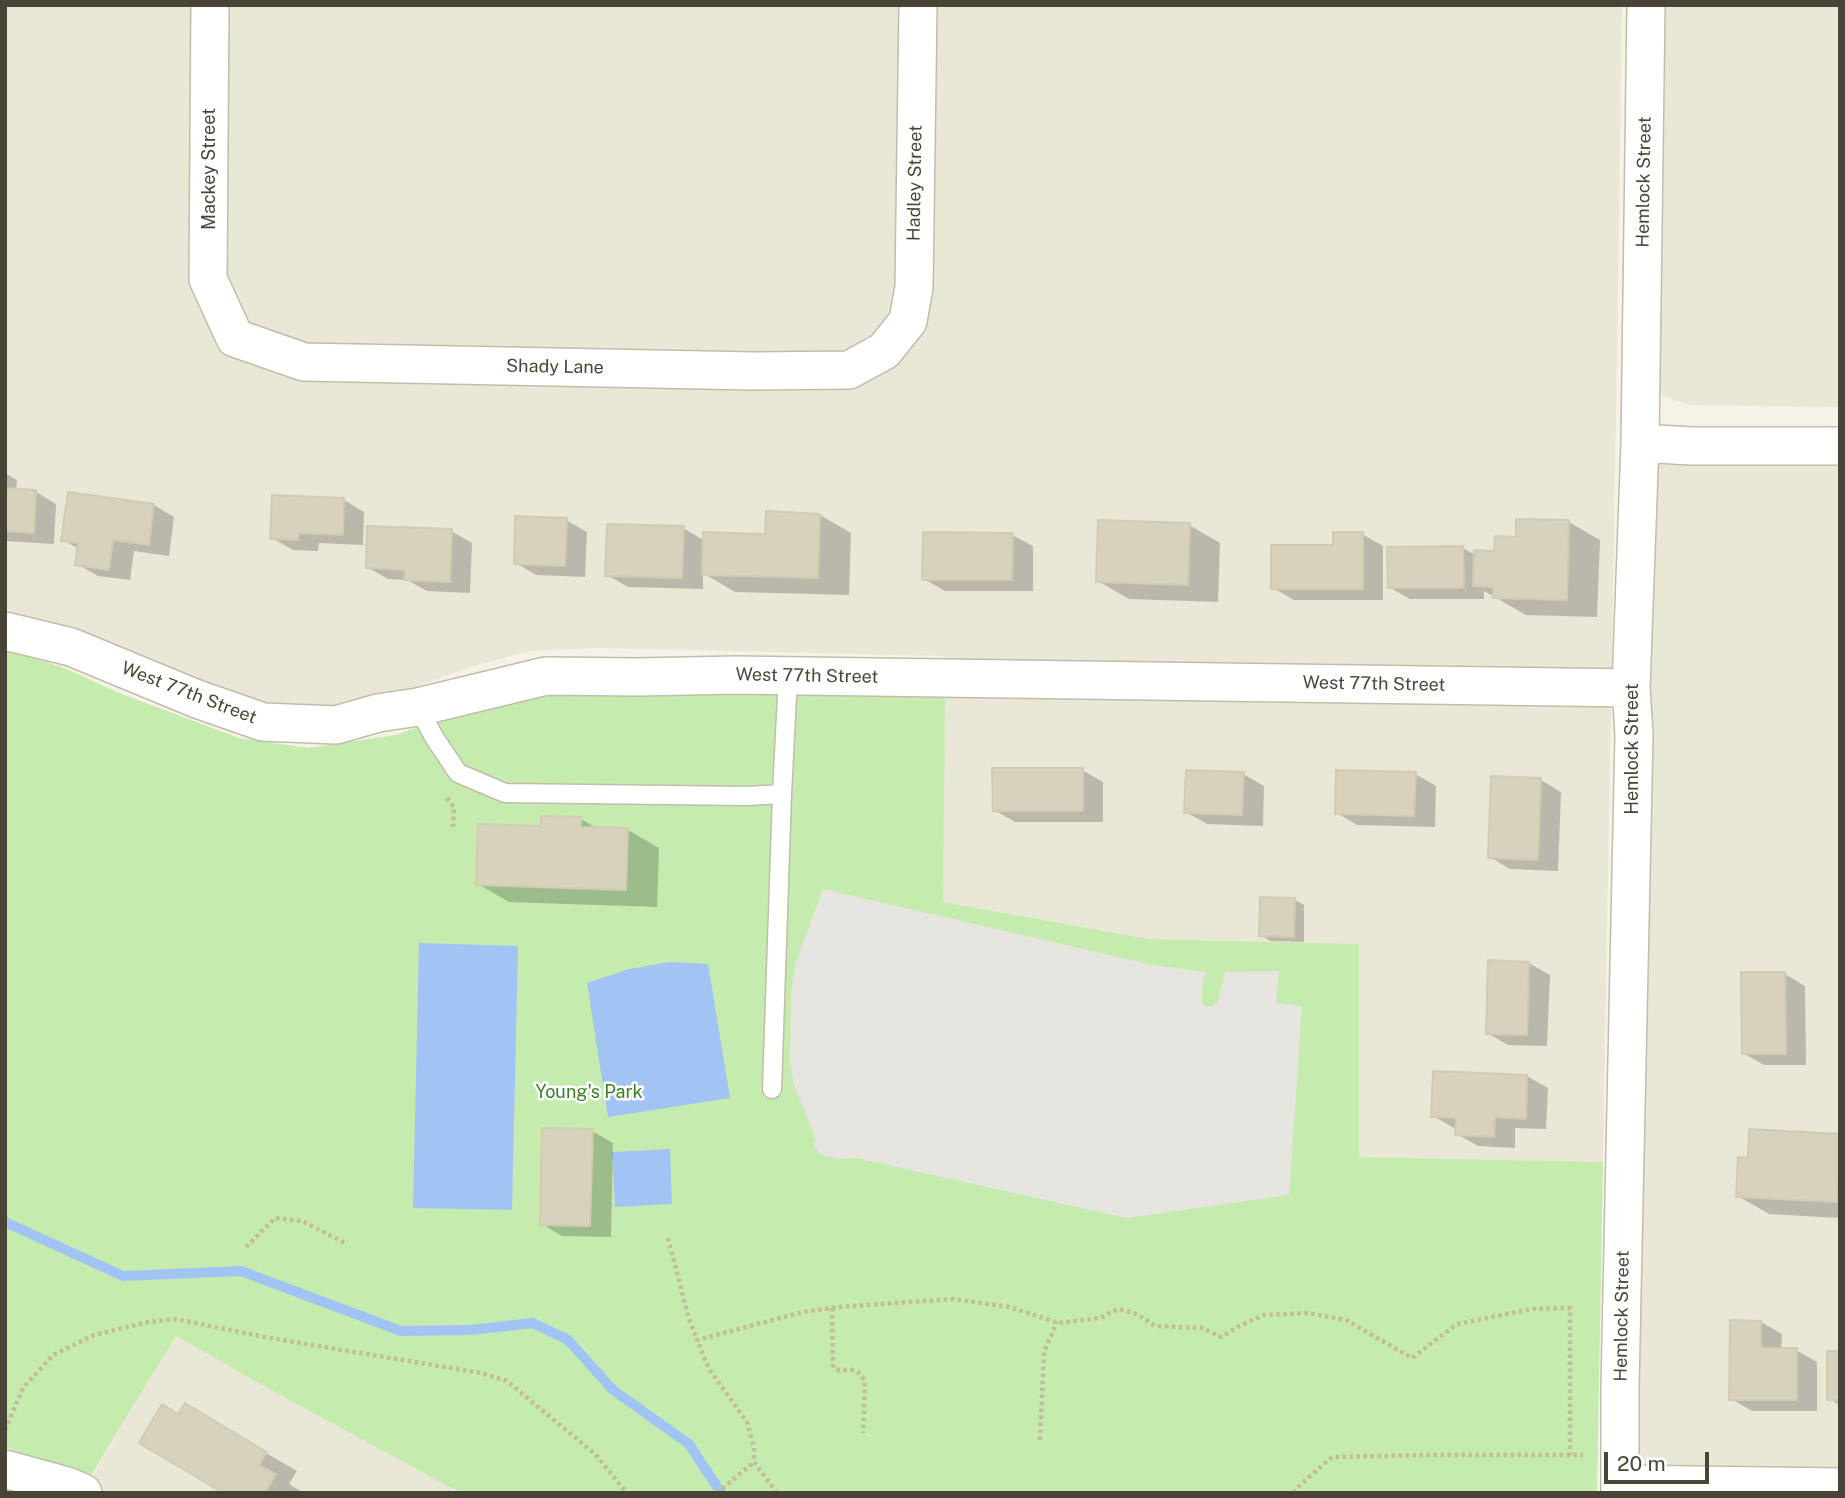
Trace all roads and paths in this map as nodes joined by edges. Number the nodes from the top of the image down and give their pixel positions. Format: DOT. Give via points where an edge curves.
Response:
graph roads {
  1 [pos="210,5"];
  2 [pos="918,5"];
  3 [pos="1646,5"];
  4 [pos="230,329"];
  5 [pos="884,351"];
  6 [pos="1640,443"];
  7 [pos="1840,446"];
  8 [pos="5,631"];
  9 [pos="788,676"];
  10 [pos="1632,688"];
  11 [pos="418,707"];
  12 [pos="782,794"];
  13 [pos="772,1089"];
  14 [pos="668,1238"];
  15 [pos="346,1244"];
  16 [pos="246,1247"];
  17 [pos="832,1308"];
  18 [pos="1057,1322"];
  19 [pos="697,1339"];
  20 [pos="6,1431"];
  21 [pos="863,1433"];
  22 [pos="1040,1440"];
  23 [pos="754,1462"];
  24 [pos="5,1469"];
  25 [pos="1840,1488"];
  26 [pos="1620,1489"];
  27 [pos="83,1493"];
  28 [pos="626,1493"];
  29 [pos="717,1493"];
  30 [pos="777,1493"];
  31 [pos="1294,1493"];
  1 -- 4 [label="street, Mackey Street" via="208,279"];
  2 -- 5 [label="street, Hadley Street" via="914,287 908,321"];
  3 -- 6 [label="street, Hemlock Street"];
  4 -- 5 [label="street, Shady Lane" via="235,338 304,362 849,370"];
  6 -- 7 [label="street"];
  6 -- 10 [label="street, Hemlock Street"];
  8 -- 11 [label="street, West 77th Street" via="71,648 263,722 335,725"];
  9 -- 10 [label="street, West 77th Street"];
  9 -- 11 [label="street, West 77th Street" via="546,676"];
  9 -- 12 [label="lane"];
  10 -- 26 [label="street, Hemlock Street"];
  11 -- 12 [label="lane" via="458,773 505,793"];
  12 -- 13 [label="lane"];
  14 -- 19 [label="path"];
  15 -- 16 [label="path" via="302,1221 275,1218"];
  17 -- 18 [label="path" via="954,1300 1009,1307"];
  17 -- 19 [label="path" via="803,1311"];
  17 -- 21 [label="path" via="833,1365 853,1370 865,1381"];
  18 -- 22 [label="path" via="1044,1352"];
  18 -- 31 [label="path" via="1100,1318 1118,1309 1155,1326 1203,1328 1221,1337 1264,1315 1308,1313 1346,1320 1412,1358 1457,1324 1531,1309 1570,1308 1570,1455 1332,1457"];
  19 -- 23 [label="path" via="709,1369 747,1422"];
  20 -- 28 [label="path" via="23,1388 54,1355 94,1335 176,1319 507,1381 595,1454"];
  23 -- 29 [label="path"];
  23 -- 30 [label="path"];
  24 -- 27 [label="street"];
  25 -- 26 [label="street"];
}
